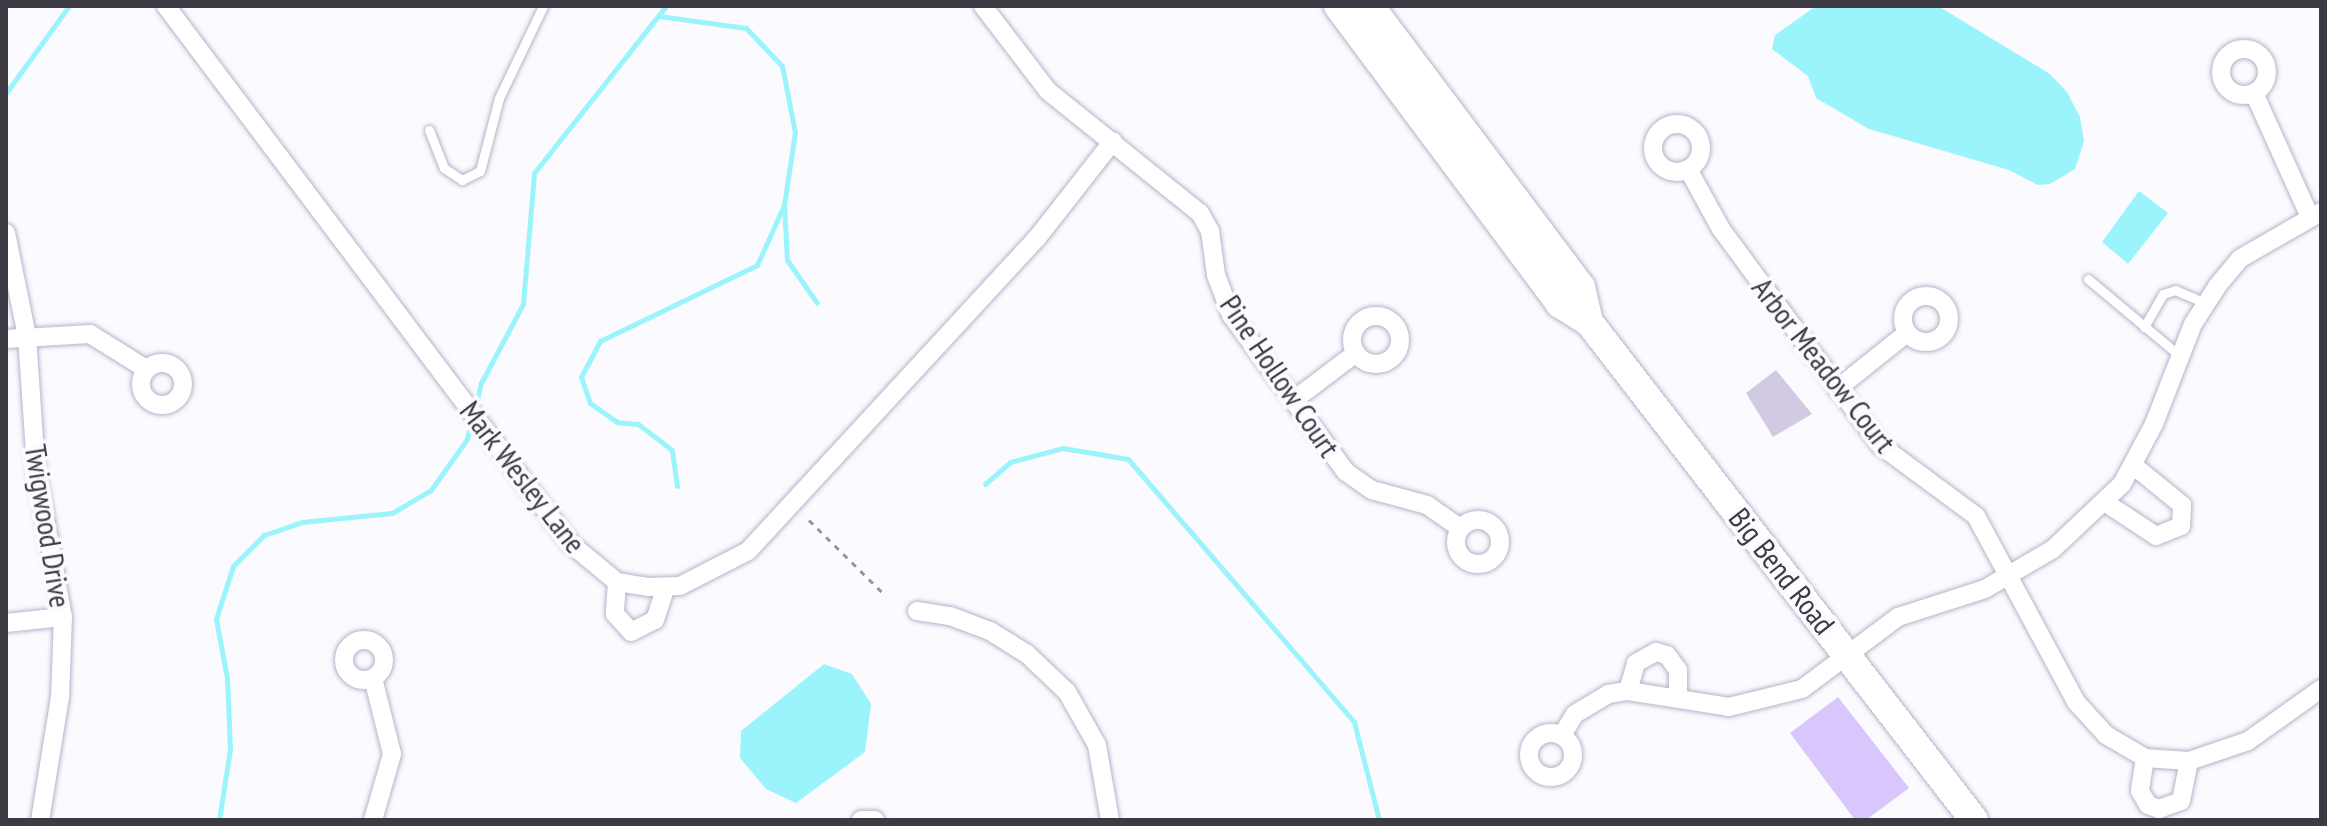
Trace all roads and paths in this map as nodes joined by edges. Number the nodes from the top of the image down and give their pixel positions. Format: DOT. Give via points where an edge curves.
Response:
graph roads {
  1 [pos="166,6"];
  2 [pos="543,6"];
  3 [pos="983,6"];
  4 [pos="1338,6"];
  5 [pos="1370,6"];
  6 [pos="2254,93"];
  7 [pos="429,130"];
  8 [pos="1113,141"];
  9 [pos="1688,169"];
  10 [pos="2316,215"];
  11 [pos="6,233"];
  12 [pos="2088,279"];
  13 [pos="2206,303"];
  14 [pos="1589,322"];
  15 [pos="2144,327"];
  16 [pos="1907,333"];
  17 [pos="27,336"];
  18 [pos="6,339"];
  19 [pos="1356,353"];
  20 [pos="2179,355"];
  21 [pos="146,369"];
  22 [pos="1837,389"];
  23 [pos="1294,400"];
  24 [pos="2133,465"];
  25 [pos="2106,503"];
  26 [pos="809,520"];
  27 [pos="1460,528"];
  28 [pos="2012,576"];
  29 [pos="617,582"];
  30 [pos="666,587"];
  31 [pos="884,594"];
  32 [pos="917,611"];
  33 [pos="63,617"];
  34 [pos="6,623"];
  35 [pos="1846,654"];
  36 [pos="373,678"];
  37 [pos="2321,689"];
  38 [pos="1628,691"];
  39 [pos="1678,698"];
  40 [pos="1562,735"];
  41 [pos="2145,758"];
  42 [pos="2189,761"];
  43 [pos="40,820"];
  44 [pos="373,820"];
  45 [pos="861,820"];
  46 [pos="875,820"];
  47 [pos="1110,820"];
  48 [pos="1974,820"];
  1 -- 29 [label="street, Mark Wesley Lane" via="571,544"];
  2 -- 7 [label="lane" via="499,98 480,171 462,180 444,168"];
  3 -- 8 [label="street, Pine Hollow Court" via="1048,91"];
  4 -- 14 [label="main road, Big Bend Road" via="1560,304"];
  5 -- 14 [label="main road, Big Bend Road" via="1581,287"];
  6 -- 10 [label="street"];
  8 -- 23 [label="street, Pine Hollow Court" via="1200,213 1210,231 1216,275 1231,315"];
  8 -- 30 [label="street" via="1037,238 766,534 714,572"];
  9 -- 22 [label="street, Arbor Meadow Court" via="1721,229"];
  10 -- 13 [label="street" via="2241,258"];
  11 -- 17 [label="street, Twigwood Drive"];
  12 -- 15 [label="lane"];
  13 -- 15 [label="lane" via="2175,290 2163,294"];
  13 -- 20 [label="street"];
  14 -- 35 [label="main road, Big Bend Road"];
  15 -- 20 [label="lane"];
  16 -- 22 [label="street"];
  17 -- 18 [label="street"];
  17 -- 21 [label="street" via="90,334"];
  17 -- 33 [label="street, Twigwood Drive" via="36,469"];
  19 -- 23 [label="street"];
  20 -- 24 [label="street"];
  22 -- 28 [label="street, Arbor Meadow Court" via="1899,462 1976,516"];
  23 -- 27 [label="street, Pine Hollow Court" via="1357,483 1427,505"];
  24 -- 25 [label="street"];
  24 -- 25 [label="street" via="2182,505 2181,526 2156,536"];
  25 -- 28 [label="street"];
  26 -- 31 [label="path"];
  28 -- 35 [label="street" via="1898,617"];
  28 -- 41 [label="street, Arbor Meadow Court" via="2076,702 2106,735"];
  29 -- 30 [label="street"];
  29 -- 30 [label="street" via="615,614 631,632 655,620"];
  32 -- 47 [label="street" via="990,631 1027,654 1067,692 1097,745"];
  33 -- 34 [label="street"];
  33 -- 43 [label="street, Twigwood Drive" via="60,697"];
  35 -- 39 [label="street" via="1802,689 1754,705 1729,707"];
  35 -- 48 [label="main road, Big Bend Road"];
  36 -- 44 [label="street" via="392,754"];
  37 -- 42 [label="street" via="2248,741"];
  38 -- 39 [label="street"];
  38 -- 39 [label="street" via="1636,663 1656,652 1667,655 1678,670"];
  38 -- 40 [label="street" via="1589,702"];
  41 -- 42 [label="street"];
  41 -- 42 [label="street" via="2140,791 2159,809 2181,801"];
  45 -- 46 [label="street"];
}
